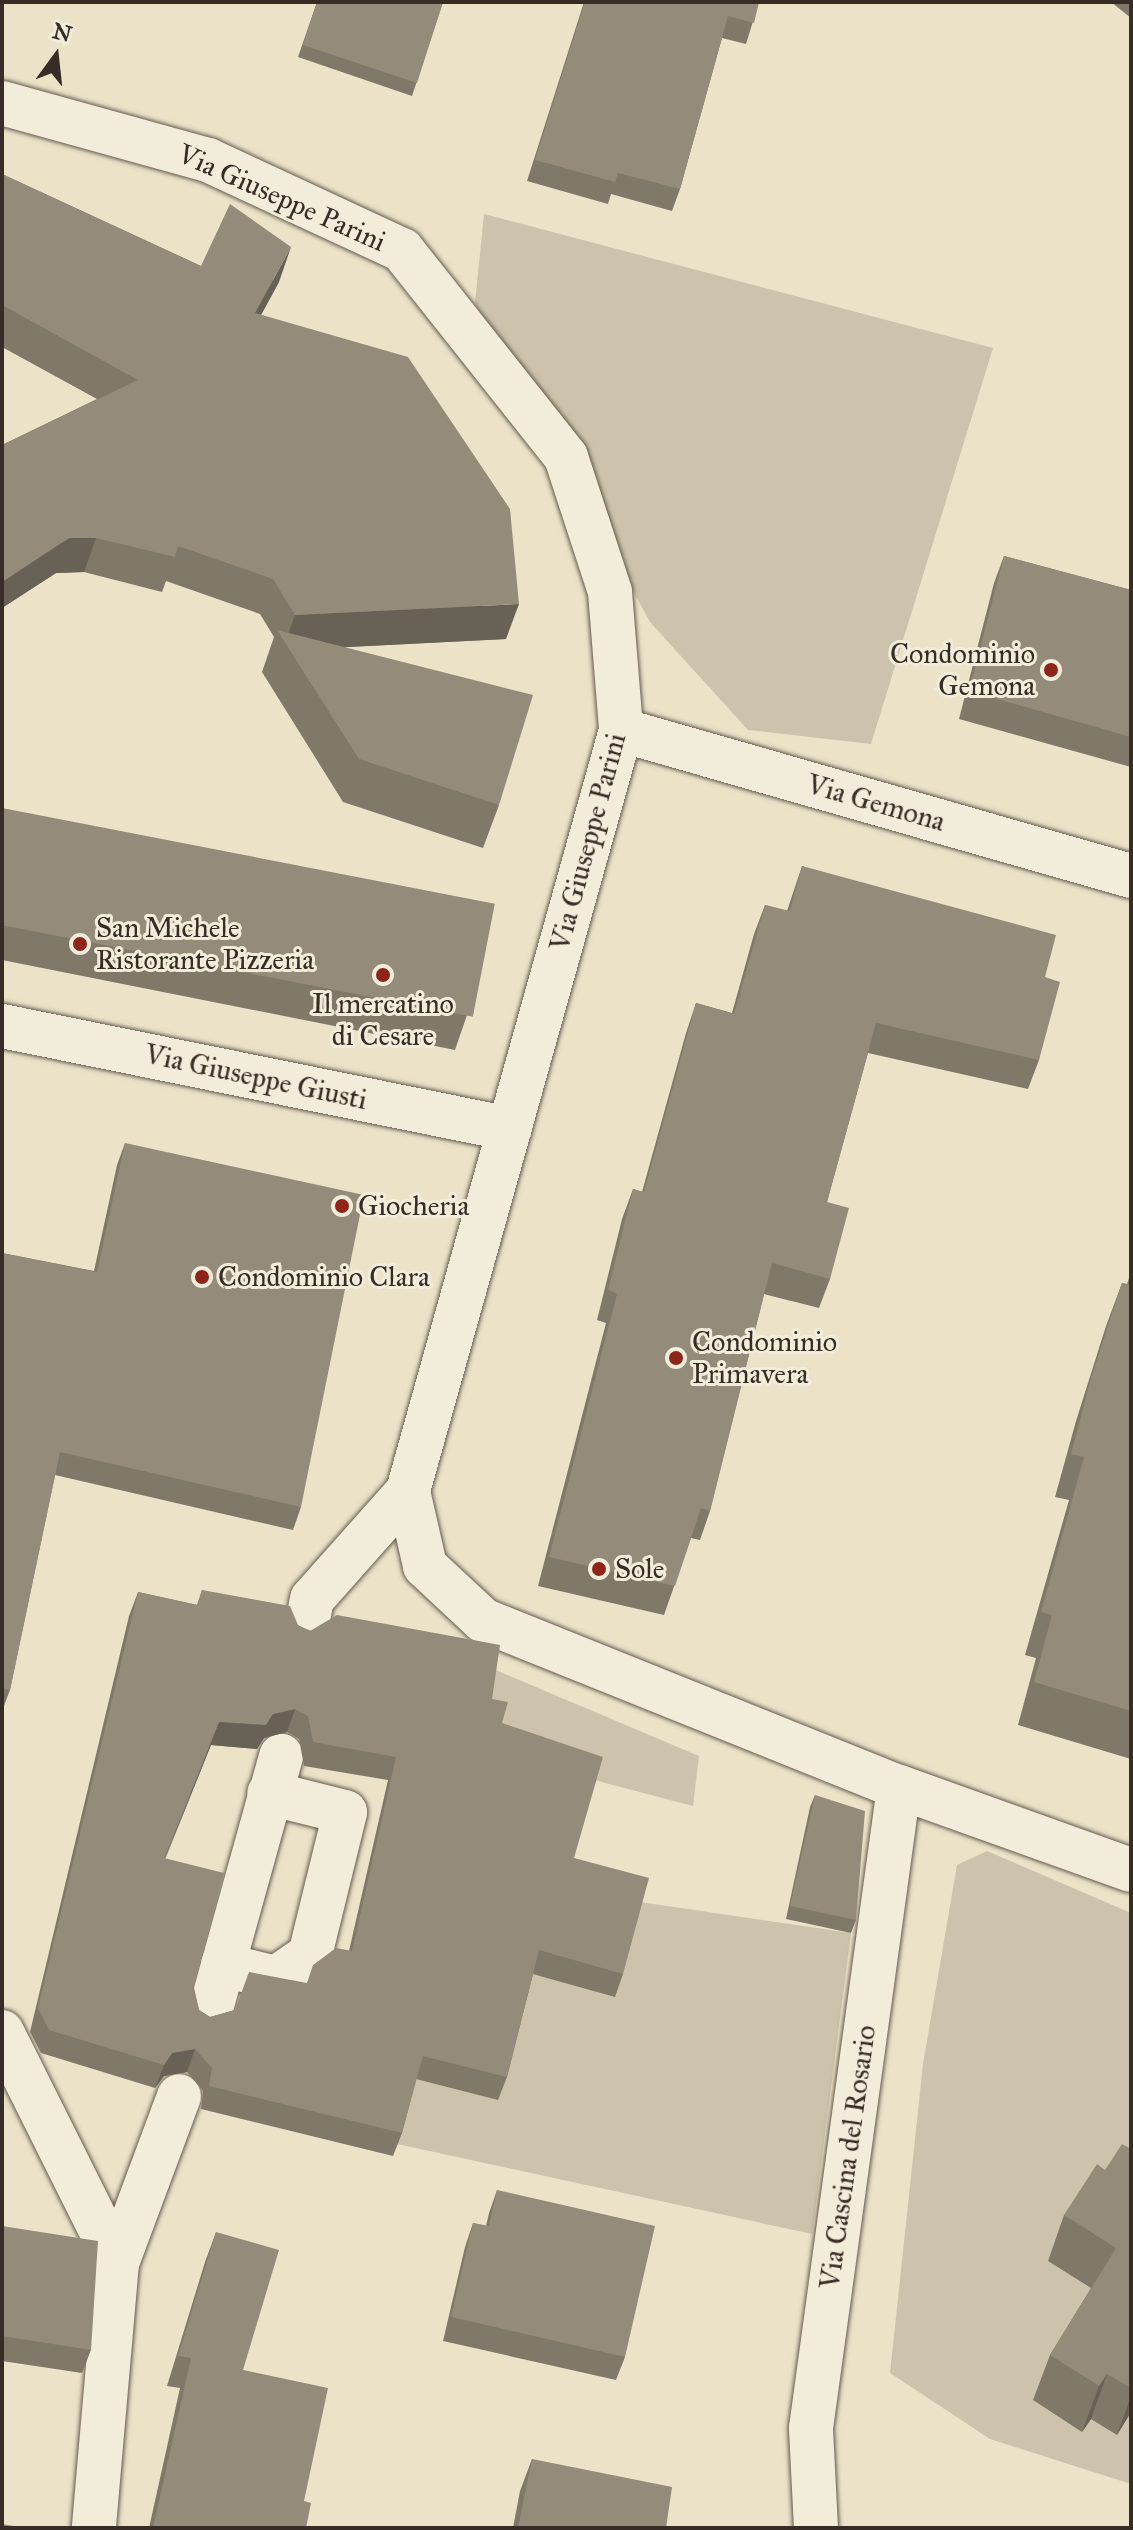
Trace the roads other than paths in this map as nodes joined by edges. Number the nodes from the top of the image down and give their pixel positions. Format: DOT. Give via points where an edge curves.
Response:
graph roads {
  1 [pos="2,103"];
  2 [pos="621,730"];
  3 [pos="1131,876"];
  4 [pos="2,1026"];
  5 [pos="510,1129"];
  6 [pos="408,1491"];
  7 [pos="306,1630"];
  8 [pos="899,1787"];
  9 [pos="1131,1870"];
  10 [pos="223,1965"];
  11 [pos="209,2016"];
  12 [pos="2,2032"];
  13 [pos="179,2096"];
  14 [pos="117,2263"];
  15 [pos="94,2528"];
  16 [pos="816,2528"];
  1 -- 2 [label="street, Via Giuseppe Parini" via="208,160 402,250 566,457 610,592"];
  2 -- 3 [label="street, Via Gemona"];
  2 -- 5 [label="street, Via Giuseppe Parini"];
  4 -- 5 [label="street, Via Giuseppe Giusti"];
  5 -- 6 [label="street, Via Giuseppe Parini"];
  6 -- 7 [label="street, Via Giuseppe Parini" via="312,1599"];
  6 -- 8 [label="street" via="425,1566 483,1620"];
  8 -- 9 [label="street"];
  8 -- 16 [label="street, Via Cascina del Rosario" via="811,2428"];
  10 -- 10 [label="street" via="275,1774 345,1812 310,1955 276,1978"];
  10 -- 11 [label="street"];
  12 -- 14 [label="street"];
  13 -- 14 [label="street"];
  14 -- 15 [label="street"];
}
